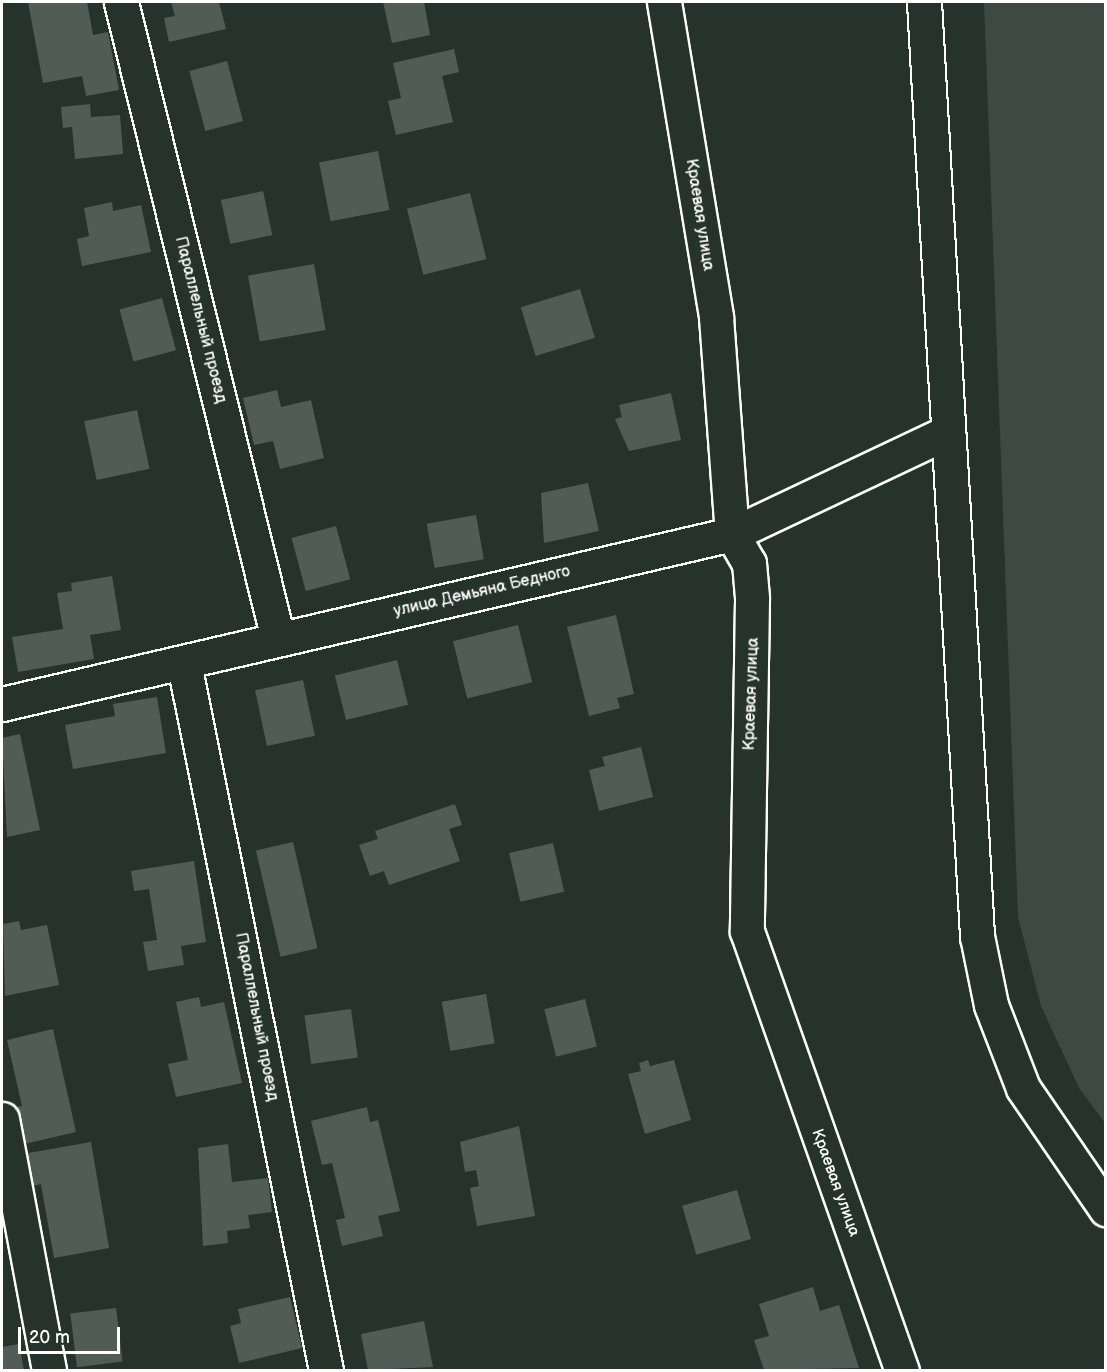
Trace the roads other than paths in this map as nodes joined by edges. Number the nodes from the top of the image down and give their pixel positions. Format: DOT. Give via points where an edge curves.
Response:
graph roads {
  1 [pos="121,2"];
  2 [pos="664,2"];
  3 [pos="924,2"];
  4 [pos="946,433"];
  5 [pos="732,534"];
  6 [pos="278,639"];
  7 [pos="184,664"];
  8 [pos="2,704"];
  9 [pos="2,1119"];
  10 [pos="1106,1209"];
  11 [pos="49,1371"];
  12 [pos="327,1371"];
  13 [pos="902,1371"];
  1 -- 6 [label="street, Параллельный проезд"];
  2 -- 5 [label="street, Краевая улица" via="716,317"];
  3 -- 4 [label="street"];
  4 -- 5 [label="street, улица Демьяна Бедного"];
  4 -- 10 [label="street" via="971,868 983,972 1000,1034 1023,1088"];
  5 -- 6 [label="street, улица Демьяна Бедного"];
  5 -- 13 [label="street, Краевая улица" via="749,563 752,599 747,931"];
  6 -- 7 [label="street, улица Демьяна Бедного"];
  7 -- 8 [label="street, улица Демьяна Бедного"];
  7 -- 12 [label="street, Параллельный проезд"];
  9 -- 11 [label="street"];
}
